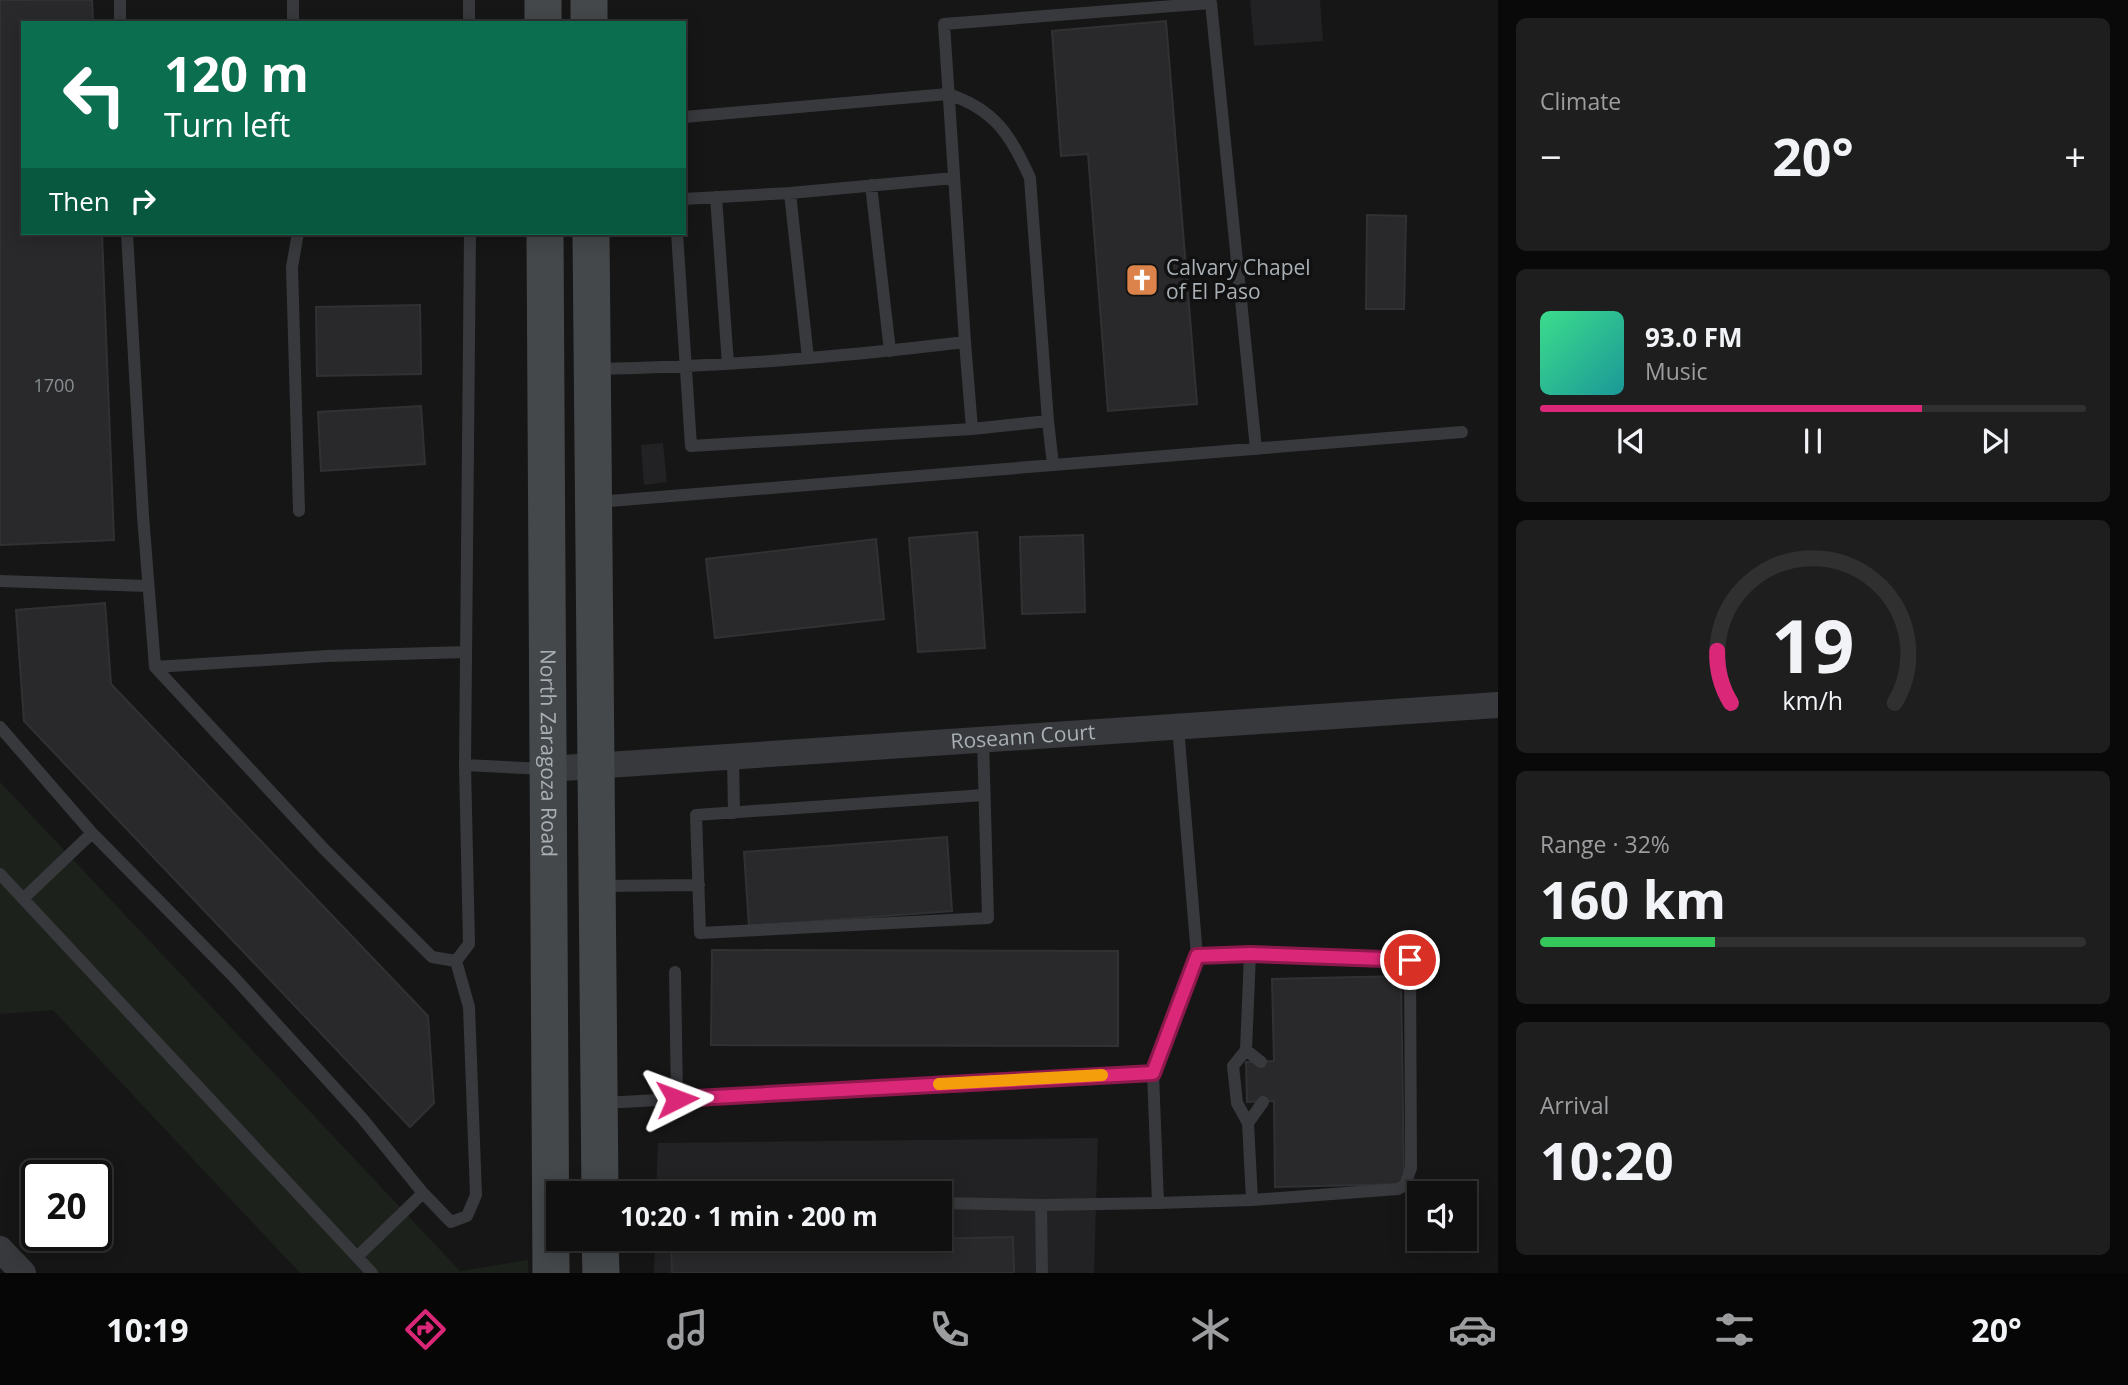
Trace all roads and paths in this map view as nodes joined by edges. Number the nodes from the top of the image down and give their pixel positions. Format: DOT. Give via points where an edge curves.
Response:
graph roads {
  1 [pos="120,0"];
  2 [pos="293,0"];
  3 [pos="469,0"];
  4 [pos="542,0"];
  5 [pos="589,0"];
  6 [pos="120,21"];
  7 [pos="293,21"];
  8 [pos="470,21"];
  9 [pos="543,21"];
  10 [pos="589,21"];
  11 [pos="948,94"];
  12 [pos="686,117"];
  13 [pos="954,178"];
  14 [pos="871,185"];
  15 [pos="790,193"];
  16 [pos="716,197"];
  17 [pos="686,199"];
  18 [pos="127,235"];
  19 [pos="298,235"];
  20 [pos="470,235"];
  21 [pos="545,235"];
  22 [pos="591,235"];
  23 [pos="677,235"];
  24 [pos="965,342"];
  25 [pos="890,351"];
  26 [pos="808,358"];
  27 [pos="728,364"];
  28 [pos="686,366"];
  29 [pos="593,369"];
  30 [pos="1048,421"];
  31 [pos="972,429"];
  32 [pos="1462,432"];
  33 [pos="1256,449"];
  34 [pos="1053,465"];
  35 [pos="594,502"];
  36 [pos="299,511"];
  37 [pos="0,581"];
  38 [pos="148,586"];
  39 [pos="466,652"];
  40 [pos="155,667"];
  41 [pos="1498,705"];
  42 [pos="0,727"];
  43 [pos="1178,727"];
  44 [pos="983,740"];
  45 [pos="733,757"];
  46 [pos="465,765"];
  47 [pos="596,766"];
  48 [pos="548,769"];
  49 [pos="984,795"];
  50 [pos="734,813"];
  51 [pos="92,833"];
  52 [pos="0,874"];
  53 [pos="699,885"];
  54 [pos="597,886"];
  55 [pos="24,898"];
  56 [pos="1250,954"];
  57 [pos="1197,956"];
  58 [pos="456,961"];
  59 [pos="676,972"];
  60 [pos="1246,1049"];
  61 [pos="1261,1062"];
  62 [pos="1153,1073"];
  63 [pos="677,1099"];
  64 [pos="1263,1102"];
  65 [pos="599,1103"];
  66 [pos="1248,1123"];
  67 [pos="600,1181"];
  68 [pos="423,1193"];
  69 [pos="1252,1200"];
  70 [pos="952,1203"];
  71 [pos="1158,1203"];
  72 [pos="1041,1205"];
  73 [pos="0,1249"];
  74 [pos="600,1251"];
  75 [pos="358,1256"];
  76 [pos="23,1273"];
  77 [pos="372,1273"];
  78 [pos="551,1273"];
  79 [pos="601,1273"];
  80 [pos="1042,1273"];
  1 -- 6 [label="lane"];
  2 -- 7 [label="lane"];
  3 -- 8 [label="lane"];
  4 -- 9 [label="main road"];
  5 -- 10 [label="main road"];
  11 -- 12 [label="lane"];
  11 -- 13 [label="lane"];
  11 -- 30 [label="lane" via="970,101 995,118 1017,148 1030,178"];
  11 -- 33 [label="lane" via="944,24 1211,3"];
  13 -- 14 [label="lane"];
  13 -- 24 [label="lane"];
  14 -- 15 [label="lane"];
  14 -- 25 [label="lane"];
  15 -- 16 [label="lane"];
  15 -- 26 [label="lane"];
  16 -- 17 [label="lane"];
  16 -- 27 [label="lane"];
  18 -- 38 [label="lane"];
  19 -- 36 [label="lane" via="292,267"];
  20 -- 39 [label="lane"];
  21 -- 48 [label="main road, North Zaragoza Road"];
  22 -- 29 [label="main road"];
  23 -- 28 [label="lane"];
  24 -- 25 [label="lane"];
  24 -- 31 [label="lane"];
  25 -- 26 [label="lane"];
  26 -- 27 [label="lane"];
  27 -- 28 [label="lane"];
  28 -- 29 [label="lane"];
  28 -- 31 [label="lane" via="691,446"];
  29 -- 35 [label="main road"];
  30 -- 31 [label="lane"];
  30 -- 34 [label="lane"];
  32 -- 33 [label="lane"];
  33 -- 34 [label="lane"];
  34 -- 35 [label="lane"];
  35 -- 47 [label="main road"];
  37 -- 38 [label="lane"];
  38 -- 40 [label="lane"];
  39 -- 40 [label="lane"];
  39 -- 46 [label="lane"];
  40 -- 58 [label="lane" via="432,957"];
  41 -- 43 [label="street, Roseann Court"];
  42 -- 51 [label="lane"];
  43 -- 44 [label="street, Roseann Court"];
  43 -- 57 [label="lane"];
  44 -- 45 [label="street, Roseann Court"];
  44 -- 49 [label="lane"];
  45 -- 47 [label="street, Roseann Court"];
  45 -- 50 [label="lane"];
  46 -- 48 [label="lane"];
  46 -- 58 [label="lane" via="469,944"];
  47 -- 48 [label="street, Roseann Court"];
  47 -- 54 [label="main road"];
  48 -- 78 [label="main road, North Zaragoza Road"];
  49 -- 50 [label="lane"];
  49 -- 53 [label="lane" via="988,918 700,933"];
  50 -- 53 [label="lane" via="696,815"];
  51 -- 55 [label="lane"];
  51 -- 68 [label="lane" via="232,975 362,1118"];
  52 -- 55 [label="lane"];
  53 -- 54 [label="lane"];
  54 -- 65 [label="main road"];
  55 -- 75 [label="lane"];
  56 -- 57 [label="lane"];
  56 -- 60 [label="lane"];
  56 -- 69 [label="lane" via="1410,960 1412,1168 1405,1185 1398,1189"];
  57 -- 62 [label="lane"];
  58 -- 68 [label="lane" via="469,1007 476,1195 467,1216 451,1222"];
  59 -- 63 [label="lane"];
  60 -- 61 [label="lane"];
  60 -- 66 [label="lane" via="1233,1066 1237,1103"];
  62 -- 63 [label="lane"];
  62 -- 71 [label="lane"];
  63 -- 65 [label="lane"];
  64 -- 66 [label="lane"];
  65 -- 67 [label="main road"];
  66 -- 69 [label="lane"];
  68 -- 75 [label="lane"];
  69 -- 71 [label="lane"];
  70 -- 72 [label="lane"];
  71 -- 72 [label="lane"];
  72 -- 80 [label="lane"];
  73 -- 76 [label="street"];
  74 -- 79 [label="main road"];
  75 -- 77 [label="lane"];
}
